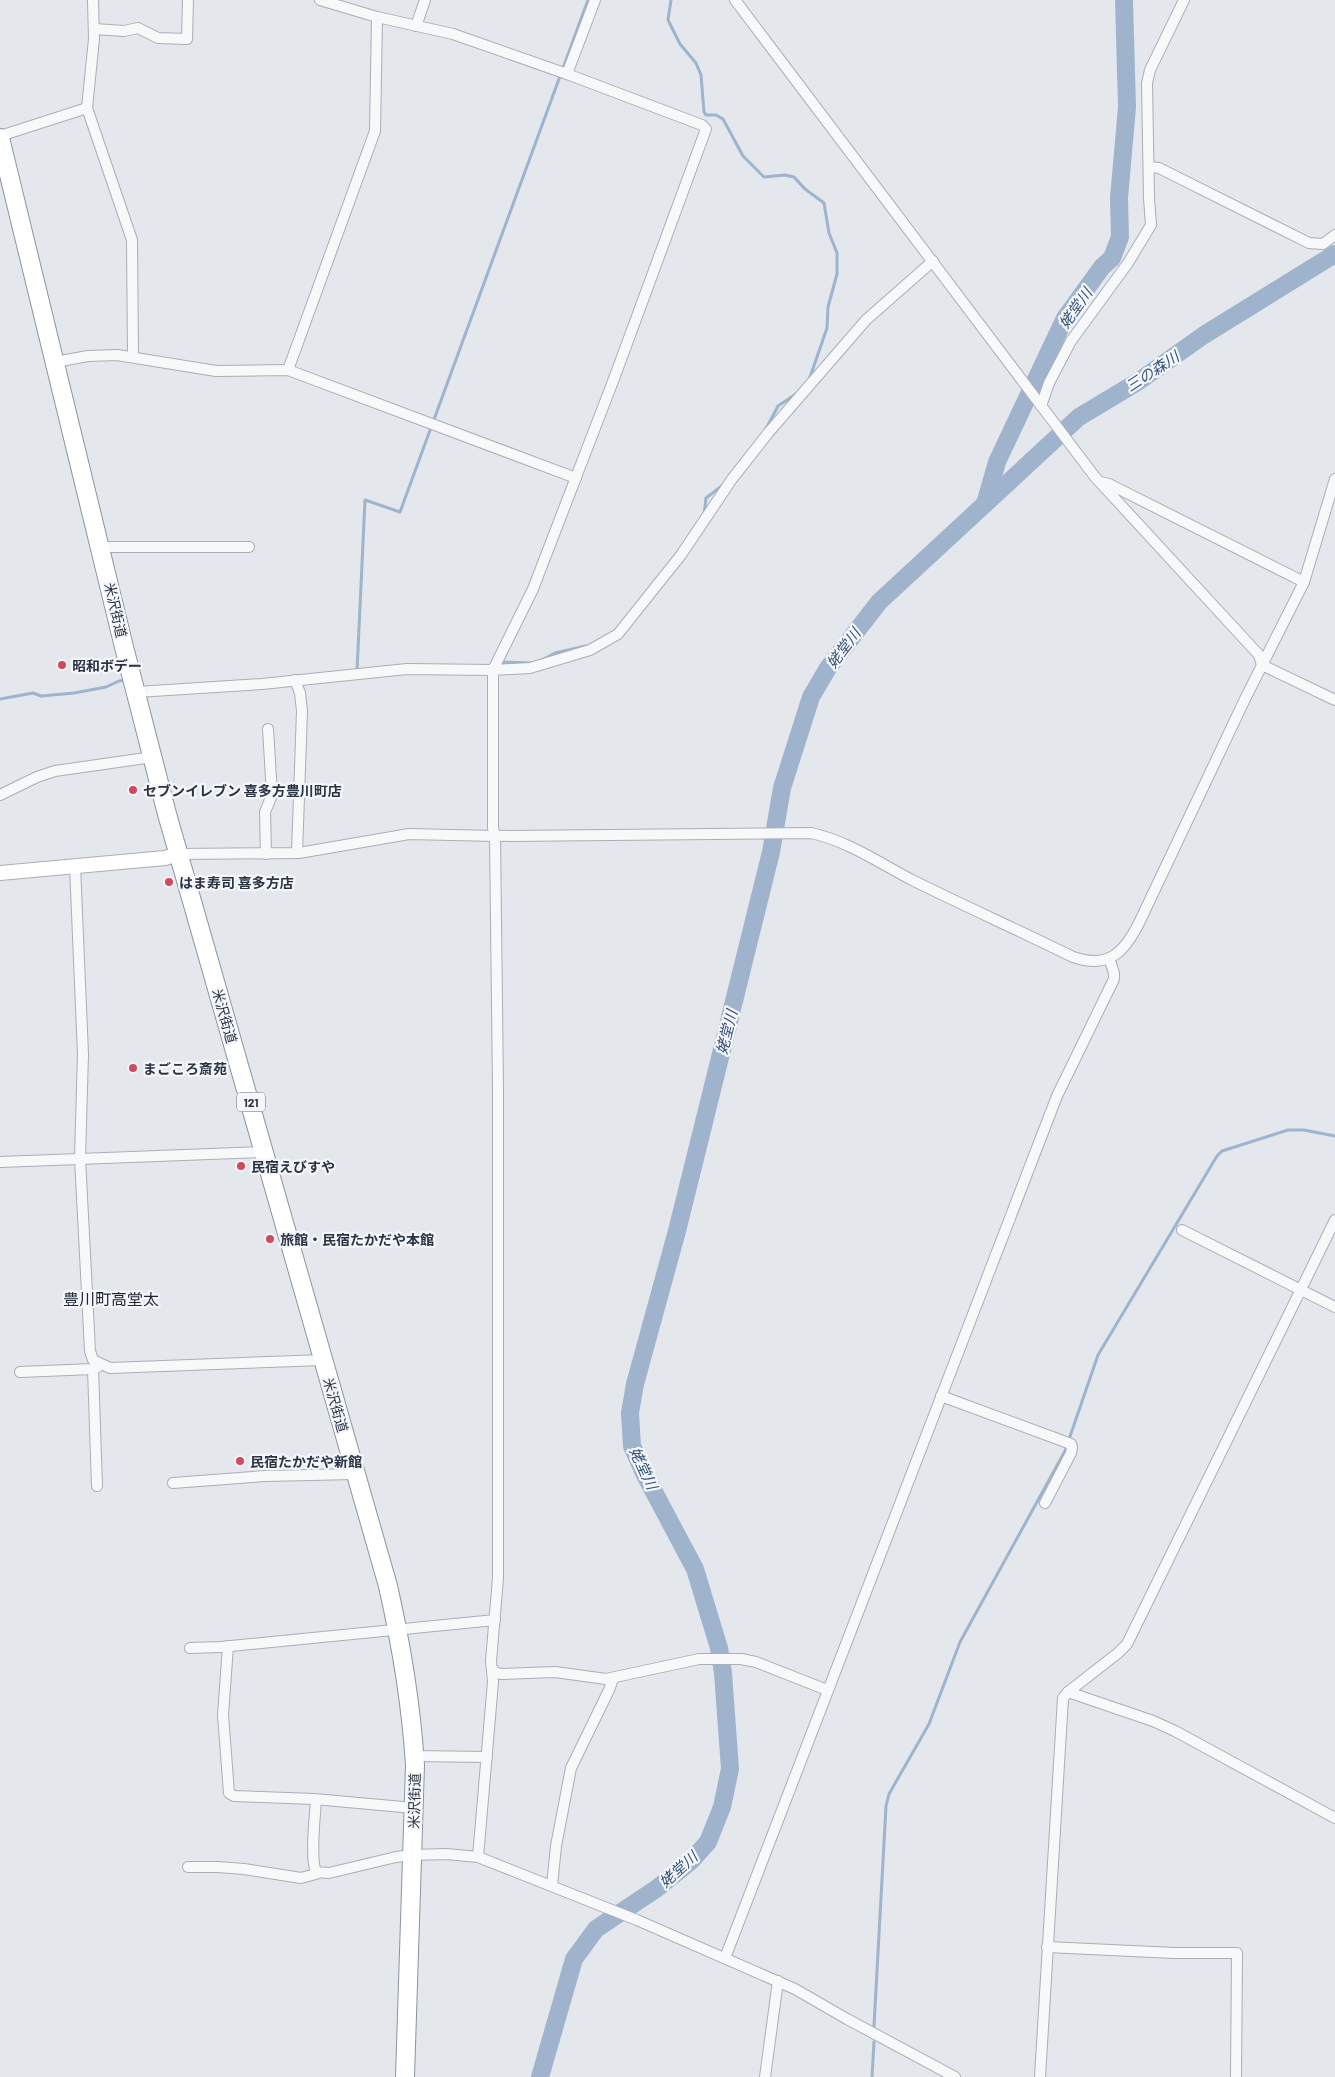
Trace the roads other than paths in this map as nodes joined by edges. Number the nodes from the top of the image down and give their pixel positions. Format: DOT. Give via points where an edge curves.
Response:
graph roads {
  1 [pos="94,0"];
  2 [pos="188,0"];
  3 [pos="320,0"];
  4 [pos="425,0"];
  5 [pos="594,0"];
  6 [pos="735,0"];
  7 [pos="1184,0"];
  8 [pos="377,17"];
  9 [pos="416,26"];
  10 [pos="94,29"];
  11 [pos="567,74"];
  12 [pos="87,108"];
  13 [pos="0,137"];
  14 [pos="1149,167"];
  15 [pos="1335,235"];
  16 [pos="933,261"];
  17 [pos="133,355"];
  18 [pos="56,362"];
  19 [pos="288,370"];
  20 [pos="1039,404"];
  21 [pos="576,478"];
  22 [pos="1335,479"];
  23 [pos="1099,482"];
  24 [pos="101,547"];
  25 [pos="249,547"];
  26 [pos="1304,582"];
  27 [pos="1262,665"];
  28 [pos="493,670"];
  29 [pos="295,680"];
  30 [pos="137,692"];
  31 [pos="1335,700"];
  32 [pos="268,728"];
  33 [pos="153,757"];
  34 [pos="0,795"];
  35 [pos="494,836"];
  36 [pos="297,853"];
  37 [pos="179,854"];
  38 [pos="266,854"];
  39 [pos="74,866"];
  40 [pos="0,873"];
  41 [pos="1109,958"];
  42 [pos="265,1152"];
  43 [pos="80,1158"];
  44 [pos="0,1162"];
  45 [pos="1335,1220"];
  46 [pos="1182,1230"];
  47 [pos="1301,1290"];
  48 [pos="1335,1307"];
  49 [pos="323,1360"];
  50 [pos="96,1367"];
  51 [pos="20,1372"];
  52 [pos="942,1396"];
  53 [pos="355,1474"];
  54 [pos="173,1483"];
  55 [pos="97,1486"];
  56 [pos="1045,1503"];
  57 [pos="495,1620"];
  58 [pos="397,1629"];
  59 [pos="228,1646"];
  60 [pos="190,1648"];
  61 [pos="492,1669"];
  62 [pos="613,1678"];
  63 [pos="827,1690"];
  64 [pos="1068,1692"];
  65 [pos="414,1756"];
  66 [pos="487,1757"];
  67 [pos="316,1800"];
  68 [pos="414,1808"];
  69 [pos="1335,1818"];
  70 [pos="413,1855"];
  71 [pos="478,1857"];
  72 [pos="188,1867"];
  73 [pos="316,1872"];
  74 [pos="552,1886"];
  75 [pos="1047,1947"];
  76 [pos="725,1958"];
  77 [pos="778,1981"];
  78 [pos="405,2077"];
  79 [pos="764,2077"];
  80 [pos="955,2077"];
  81 [pos="1040,2077"];
  82 [pos="1236,2077"];
  1 -- 10 [label="street"];
  2 -- 10 [label="street" via="187,39 158,38 138,28 124,31"];
  3 -- 8 [label="street"];
  4 -- 9 [label="street"];
  5 -- 11 [label="street"];
  6 -- 16 [label="street"];
  7 -- 14 [label="street" via="1148,76"];
  8 -- 9 [label="street"];
  8 -- 19 [label="street" via="375,131"];
  9 -- 11 [label="street" via="453,34"];
  10 -- 12 [label="street"];
  11 -- 21 [label="street" via="706,129"];
  12 -- 13 [label="street"];
  12 -- 17 [label="street" via="132,240"];
  13 -- 18 [label="highway, 米沢街道 / 121"];
  14 -- 15 [label="street" via="1159,168 1309,243 1323,244"];
  14 -- 20 [label="street" via="1151,226 1071,341"];
  16 -- 20 [label="street"];
  16 -- 28 [label="street" via="866,320 769,432 732,479 681,555 618,634 590,650 540,666"];
  18 -- 19 [label="street" via="117,355 216,371"];
  18 -- 24 [label="highway, 米沢街道 / 121"];
  19 -- 21 [label="street"];
  20 -- 23 [label="street"];
  21 -- 28 [label="street" via="533,589"];
  22 -- 26 [label="street"];
  23 -- 26 [label="street" via="1109,484"];
  23 -- 27 [label="street" via="1259,655"];
  24 -- 25 [label="street"];
  24 -- 30 [label="highway, 米沢街道 / 121"];
  26 -- 27 [label="street"];
  27 -- 31 [label="street"];
  27 -- 41 [label="street" via="1132,937 1125,947"];
  28 -- 29 [label="street" via="407,669"];
  28 -- 35 [label="street"];
  29 -- 30 [label="street"];
  29 -- 36 [label="street" via="302,711"];
  30 -- 33 [label="highway, 米沢街道 / 121"];
  32 -- 38 [label="street" via="272,795 265,812"];
  33 -- 34 [label="street" via="55,771"];
  33 -- 37 [label="highway, 米沢街道 / 121"];
  35 -- 36 [label="street" via="403,835"];
  35 -- 41 [label="street" via="818,835 840,842 914,881 1073,956 1098,962"];
  35 -- 57 [label="street" via="498,1267 498,1578"];
  36 -- 38 [label="street"];
  37 -- 38 [label="street"];
  37 -- 39 [label="street"];
  37 -- 42 [label="highway, 米沢街道 / 121"];
  39 -- 40 [label="street"];
  39 -- 43 [label="street" via="84,1054"];
  41 -- 52 [label="street" via="1114,979 1057,1096"];
  42 -- 43 [label="street"];
  42 -- 49 [label="highway, 米沢街道 / 121"];
  43 -- 44 [label="street"];
  43 -- 50 [label="street" via="90,1351"];
  45 -- 47 [label="street"];
  46 -- 47 [label="street"];
  47 -- 48 [label="street"];
  47 -- 64 [label="street" via="1127,1644"];
  49 -- 50 [label="street"];
  49 -- 53 [label="highway, 米沢街道 / 121"];
  50 -- 51 [label="street"];
  50 -- 55 [label="street"];
  52 -- 56 [label="street" via="1071,1444 1071,1453"];
  52 -- 63 [label="street"];
  53 -- 54 [label="street"];
  53 -- 58 [label="highway, 米沢街道 / 121" via="388,1586"];
  57 -- 58 [label="street"];
  57 -- 61 [label="street"];
  58 -- 59 [label="street"];
  58 -- 65 [label="highway, 米沢街道 / 121" via="406,1673"];
  59 -- 60 [label="street"];
  59 -- 67 [label="street" via="223,1715 229,1793 234,1796"];
  61 -- 62 [label="street" via="502,1674 555,1672"];
  61 -- 66 [label="street"];
  62 -- 63 [label="street" via="705,1659 741,1659"];
  62 -- 74 [label="street" via="571,1768"];
  63 -- 76 [label="street"];
  64 -- 69 [label="street" via="1175,1731"];
  64 -- 75 [label="street" via="1063,1698 1061,1711"];
  65 -- 66 [label="street"];
  65 -- 68 [label="highway, 米沢街道 / 121"];
  66 -- 71 [label="street"];
  67 -- 68 [label="street"];
  67 -- 73 [label="street"];
  68 -- 70 [label="highway, 米沢街道 / 121"];
  70 -- 71 [label="street"];
  70 -- 73 [label="street" via="329,1873"];
  70 -- 78 [label="highway, 米沢街道 / 121"];
  71 -- 74 [label="street"];
  72 -- 73 [label="street" via="244,1869 301,1878"];
  74 -- 76 [label="street"];
  75 -- 81 [label="street"];
  75 -- 82 [label="street" via="1237,1953"];
  76 -- 77 [label="street"];
  77 -- 79 [label="street"];
  77 -- 80 [label="street"];
}
